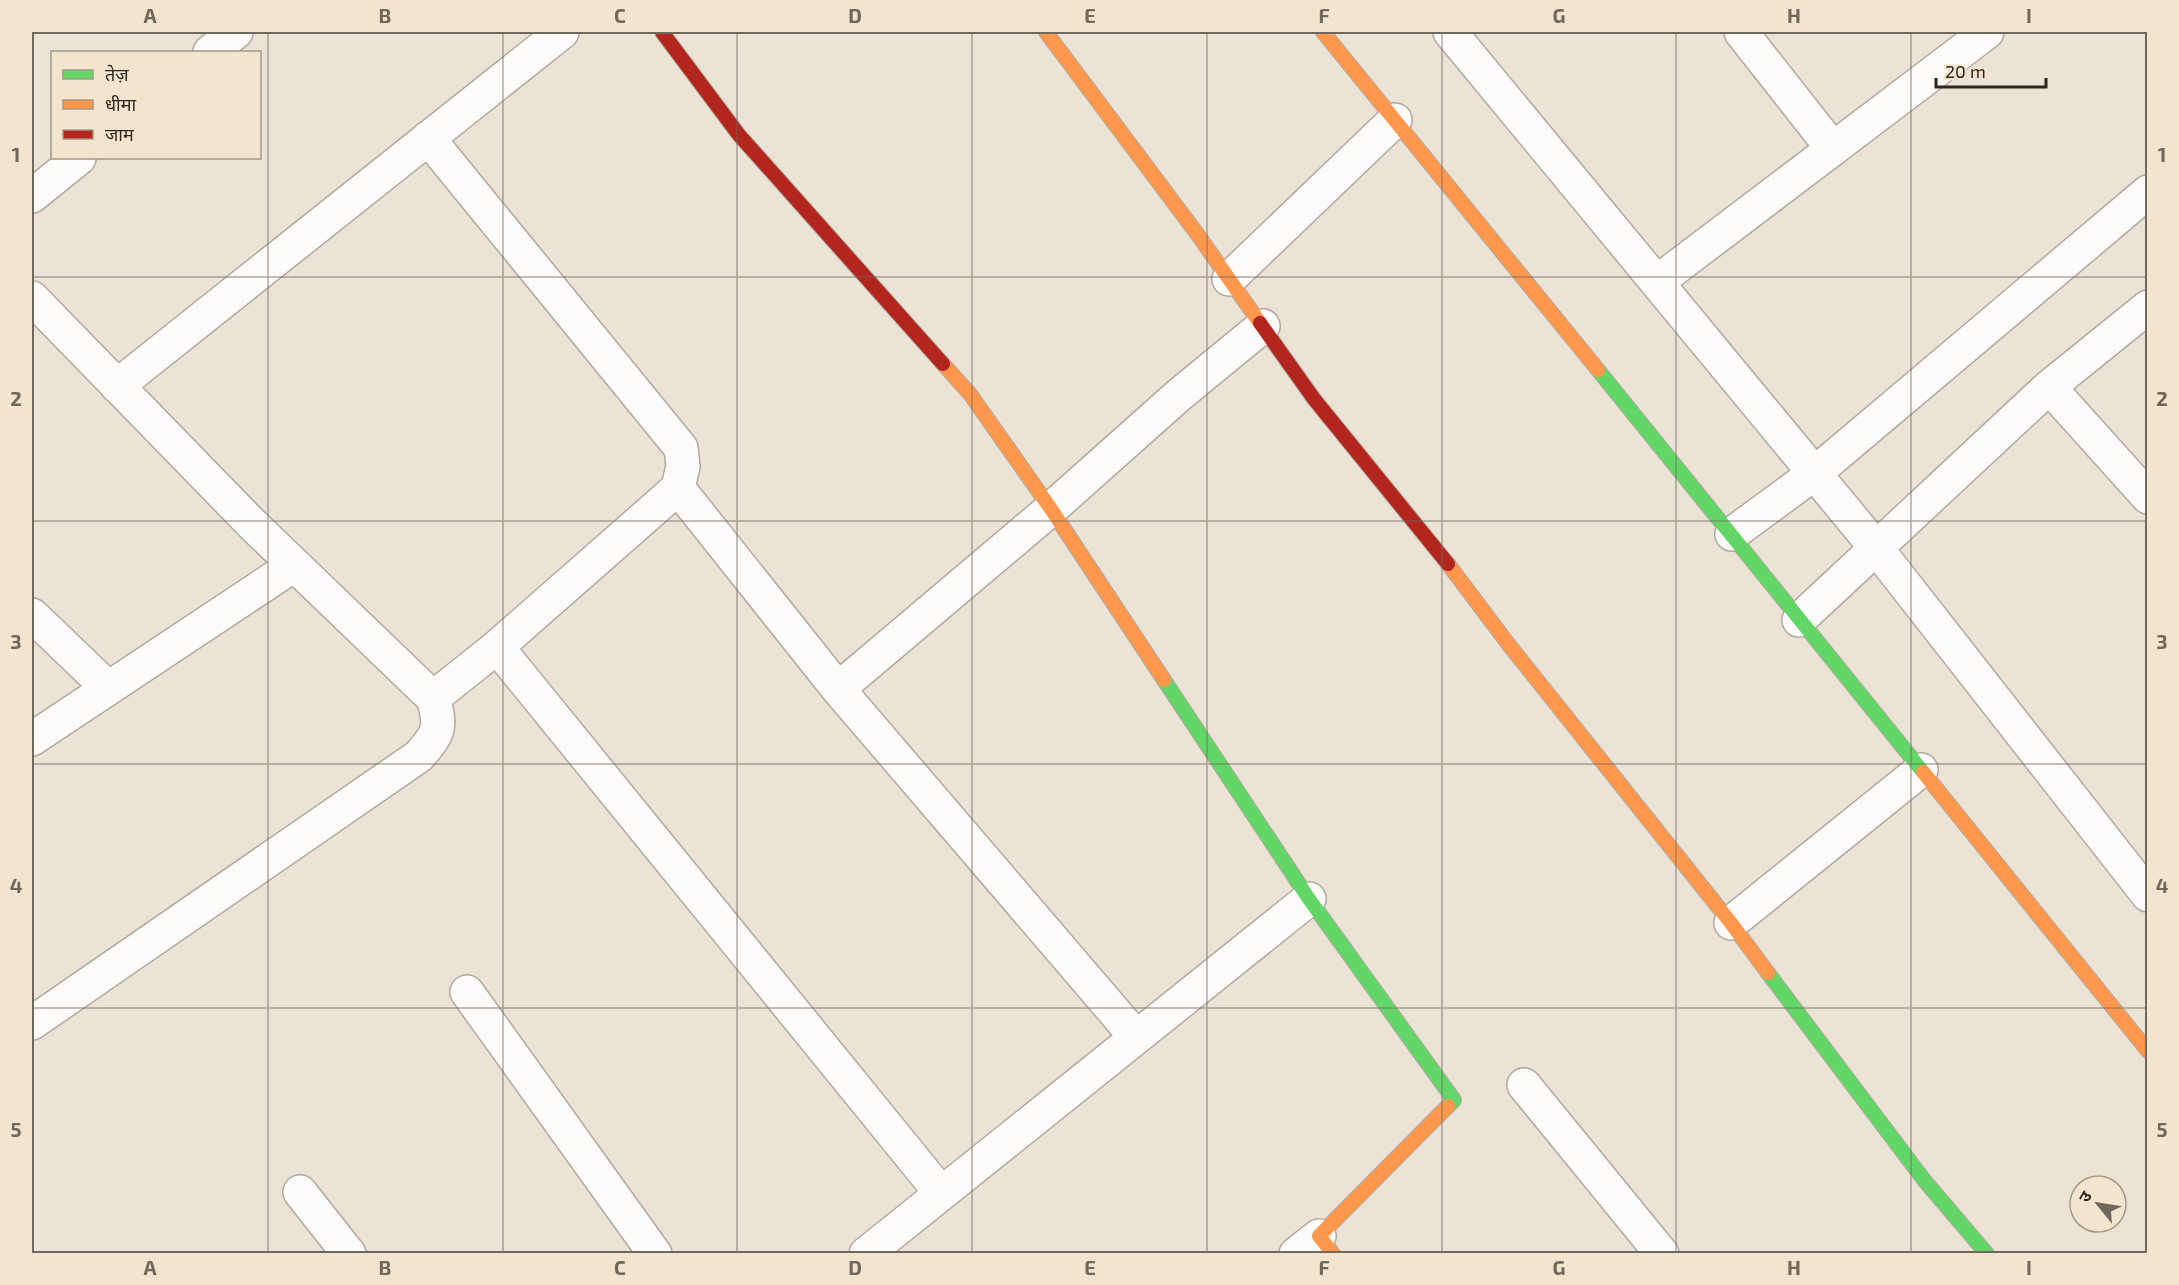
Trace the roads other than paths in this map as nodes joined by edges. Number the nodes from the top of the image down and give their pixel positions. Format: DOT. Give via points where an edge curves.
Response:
graph roads {
  1 [pos="236,32"];
  2 [pos="562,32"];
  3 [pos="662,32"];
  4 [pos="1046,32"];
  5 [pos="1323,32"];
  6 [pos="1450,32"];
  7 [pos="1741,32"];
  8 [pos="1987,32"];
  9 [pos="211,51"];
  10 [pos="1395,120"];
  11 [pos="428,138"];
  12 [pos="1833,148"];
  13 [pos="78,159"];
  14 [pos="2148,192"];
  15 [pos="32,196"];
  16 [pos="1229,279"];
  17 [pos="1657,282"];
  18 [pos="32,298"];
  19 [pos="2148,307"];
  20 [pos="1263,326"];
  21 [pos="117,386"];
  22 [pos="2049,387"];
  23 [pos="1815,474"];
  24 [pos="678,488"];
  25 [pos="2148,497"];
  26 [pos="1051,509"];
  27 [pos="1732,534"];
  28 [pos="1877,549"];
  29 [pos="294,565"];
  30 [pos="32,615"];
  31 [pos="1799,620"];
  32 [pos="496,647"];
  33 [pos="108,688"];
  34 [pos="838,689"];
  35 [pos="433,698"];
  36 [pos="32,739"];
  37 [pos="1920,770"];
  38 [pos="2148,894"];
  39 [pos="1309,899"];
  40 [pos="1731,923"];
  41 [pos="467,992"];
  42 [pos="32,1023"];
  43 [pos="1136,1037"];
  44 [pos="2148,1051"];
  45 [pos="1524,1085"];
  46 [pos="300,1192"];
  47 [pos="941,1193"];
  48 [pos="1316,1248"];
  49 [pos="349,1254"];
  50 [pos="655,1254"];
  51 [pos="866,1254"];
  52 [pos="1662,1254"];
  53 [pos="1987,1254"];
  1 -- 9 [label="street"];
  2 -- 11 [label="street"];
  3 -- 26 [label="street" via="739,135 970,394"];
  4 -- 16 [label="street"];
  5 -- 10 [label="street"];
  6 -- 17 [label="street"];
  7 -- 12 [label="street"];
  8 -- 12 [label="street"];
  10 -- 16 [label="street"];
  10 -- 27 [label="street"];
  11 -- 21 [label="street"];
  11 -- 24 [label="street" via="681,448 683,466"];
  12 -- 17 [label="street"];
  13 -- 15 [label="street"];
  14 -- 23 [label="street"];
  16 -- 20 [label="street"];
  17 -- 23 [label="street"];
  18 -- 21 [label="street"];
  19 -- 22 [label="street"];
  20 -- 26 [label="street"];
  20 -- 40 [label="street" via="1314,399"];
  21 -- 29 [label="street"];
  22 -- 25 [label="street"];
  22 -- 28 [label="street"];
  23 -- 27 [label="street"];
  23 -- 28 [label="street"];
  24 -- 32 [label="street"];
  24 -- 34 [label="street"];
  26 -- 34 [label="street"];
  26 -- 39 [label="street"];
  27 -- 31 [label="street"];
  28 -- 31 [label="street"];
  28 -- 38 [label="street"];
  29 -- 33 [label="street"];
  29 -- 35 [label="street"];
  30 -- 33 [label="street"];
  31 -- 37 [label="street"];
  32 -- 35 [label="street"];
  32 -- 47 [label="street"];
  33 -- 36 [label="street"];
  34 -- 43 [label="street"];
  35 -- 42 [label="street" via="439,719 434,738 419,756"];
  37 -- 40 [label="street"];
  37 -- 44 [label="street"];
  39 -- 43 [label="street"];
  39 -- 48 [label="street" via="1454,1100"];
  40 -- 53 [label="street" via="1924,1180"];
  41 -- 50 [label="street"];
  43 -- 47 [label="street"];
  45 -- 52 [label="street"];
  46 -- 49 [label="street"];
  47 -- 51 [label="street"];
}
